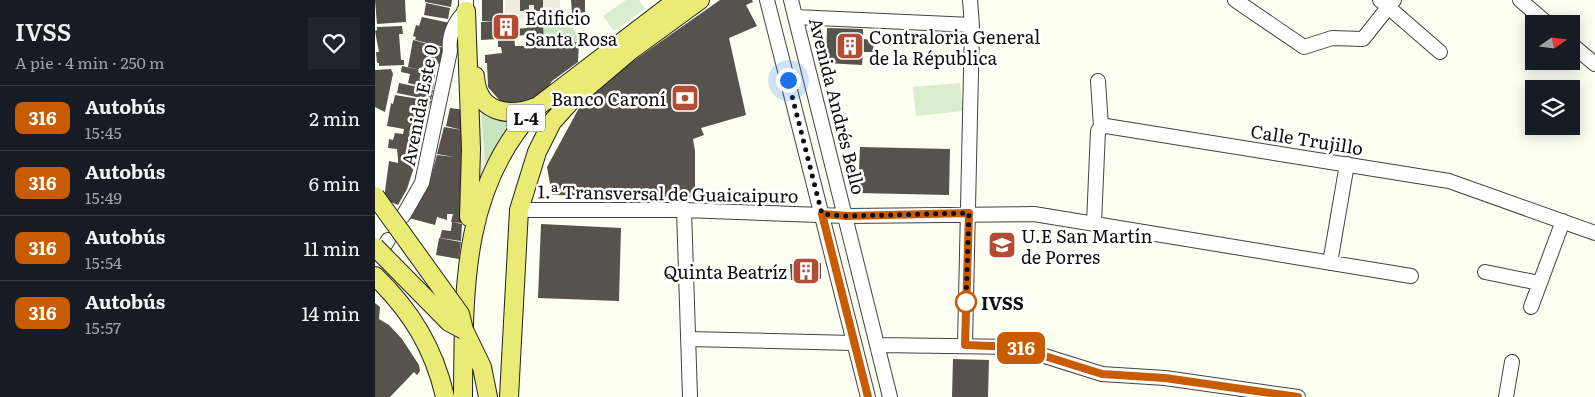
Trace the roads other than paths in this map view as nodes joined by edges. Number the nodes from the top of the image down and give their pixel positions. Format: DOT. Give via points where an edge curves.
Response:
graph roads {
  1 [pos="677,0"];
  2 [pos="699,0"];
  3 [pos="767,0"];
  4 [pos="791,0"];
  5 [pos="970,0"];
  6 [pos="1235,0"];
  7 [pos="1520,0"];
  8 [pos="1387,2"];
  9 [pos="466,5"];
  10 [pos="1538,15"];
  11 [pos="795,17"];
  12 [pos="972,25"];
  13 [pos="1439,52"];
  14 [pos="1580,52"];
  15 [pos="1595,64"];
  16 [pos="1098,81"];
  17 [pos="537,107"];
  18 [pos="1101,127"];
  19 [pos="1347,164"];
  20 [pos="375,196"];
  21 [pos="519,210"];
  22 [pos="685,210"];
  23 [pos="969,213"];
  24 [pos="822,214"];
  25 [pos="403,216"];
  26 [pos="847,216"];
  27 [pos="1563,221"];
  28 [pos="1094,223"];
  29 [pos="1595,233"];
  30 [pos="380,250"];
  31 [pos="1330,263"];
  32 [pos="1485,272"];
  33 [pos="375,276"];
  34 [pos="1411,276"];
  35 [pos="1539,283"];
  36 [pos="463,295"];
  37 [pos="1531,306"];
  38 [pos="464,330"];
  39 [pos="688,339"];
  40 [pos="853,342"];
  41 [pos="877,345"];
  42 [pos="965,345"];
  43 [pos="1512,362"];
  44 [pos="1214,391"];
  45 [pos="445,397"];
  46 [pos="463,397"];
  47 [pos="488,397"];
  48 [pos="509,397"];
  49 [pos="690,397"];
  50 [pos="868,397"];
  51 [pos="890,397"];
  52 [pos="1298,397"];
  53 [pos="1506,397"];
  1 -- 17 [label="main road, L-4"];
  2 -- 21 [label="main road, L-4" via="630,51 570,102 552,122 537,152"];
  3 -- 24 [label="street"];
  4 -- 11 [label="street, Avenida Andrés Bello"];
  5 -- 12 [label="street"];
  6 -- 8 [label="street" via="1301,47 1332,38 1363,39"];
  7 -- 10 [label="street"];
  8 -- 13 [label="street"];
  9 -- 17 [label="main road" via="472,23 475,82 481,98 489,106 507,113 516,114"];
  9 -- 25 [label="street, Avenida Este 0" via="453,29 422,183"];
  9 -- 36 [label="main road, L-4" via="471,195"];
  11 -- 12 [label="street"];
  11 -- 26 [label="street, Avenida Andrés Bello"];
  12 -- 23 [label="street"];
  14 -- 15 [label="street"];
  16 -- 18 [label="street"];
  17 -- 36 [label="main road, L-4" via="524,120 495,163 476,220"];
  18 -- 19 [label="street, Calle Trujillo"];
  18 -- 28 [label="street" via="1098,131"];
  19 -- 27 [label="street, Calle Trujillo" via="1449,181"];
  19 -- 31 [label="street"];
  20 -- 38 [label="main road, bridge" via="460,314"];
  21 -- 22 [label="street, 1.ª Transversal de Guaicaipuro"];
  21 -- 48 [label="main road, L-4"];
  22 -- 24 [label="street, 1.ª Transversal de Guaicaipuro"];
  22 -- 39 [label="street"];
  23 -- 26 [label="street, 1.ª Transversal de Guaicaipuro"];
  23 -- 28 [label="street, 1.ª Transversal de Guaicaipuro" via="1035,214"];
  23 -- 42 [label="street"];
  24 -- 26 [label="street, 1.ª Transversal de Guaicaipuro"];
  24 -- 40 [label="street"];
  26 -- 41 [label="street, Avenida Andrés Bello"];
  27 -- 29 [label="street, Calle Trujillo"];
  27 -- 35 [label="street"];
  28 -- 31 [label="street, 1.ª Transversal de Guaicaipuro"];
  30 -- 38 [label="main road, bridge" via="449,322"];
  31 -- 34 [label="street, 1.ª Transversal de Guaicaipuro"];
  32 -- 35 [label="street"];
  33 -- 45 [label="main road" via="400,302 429,346"];
  35 -- 37 [label="street"];
  36 -- 46 [label="main road, L-4"];
  38 -- 47 [label="main road" via="482,367"];
  39 -- 40 [label="street"];
  39 -- 49 [label="street"];
  40 -- 50 [label="street"];
  41 -- 42 [label="street"];
  41 -- 51 [label="street, Avenida Andrés Bello"];
  42 -- 44 [label="street" via="1016,347 1102,374 1165,378"];
  43 -- 53 [label="street"];
  44 -- 52 [label="street"];
}
